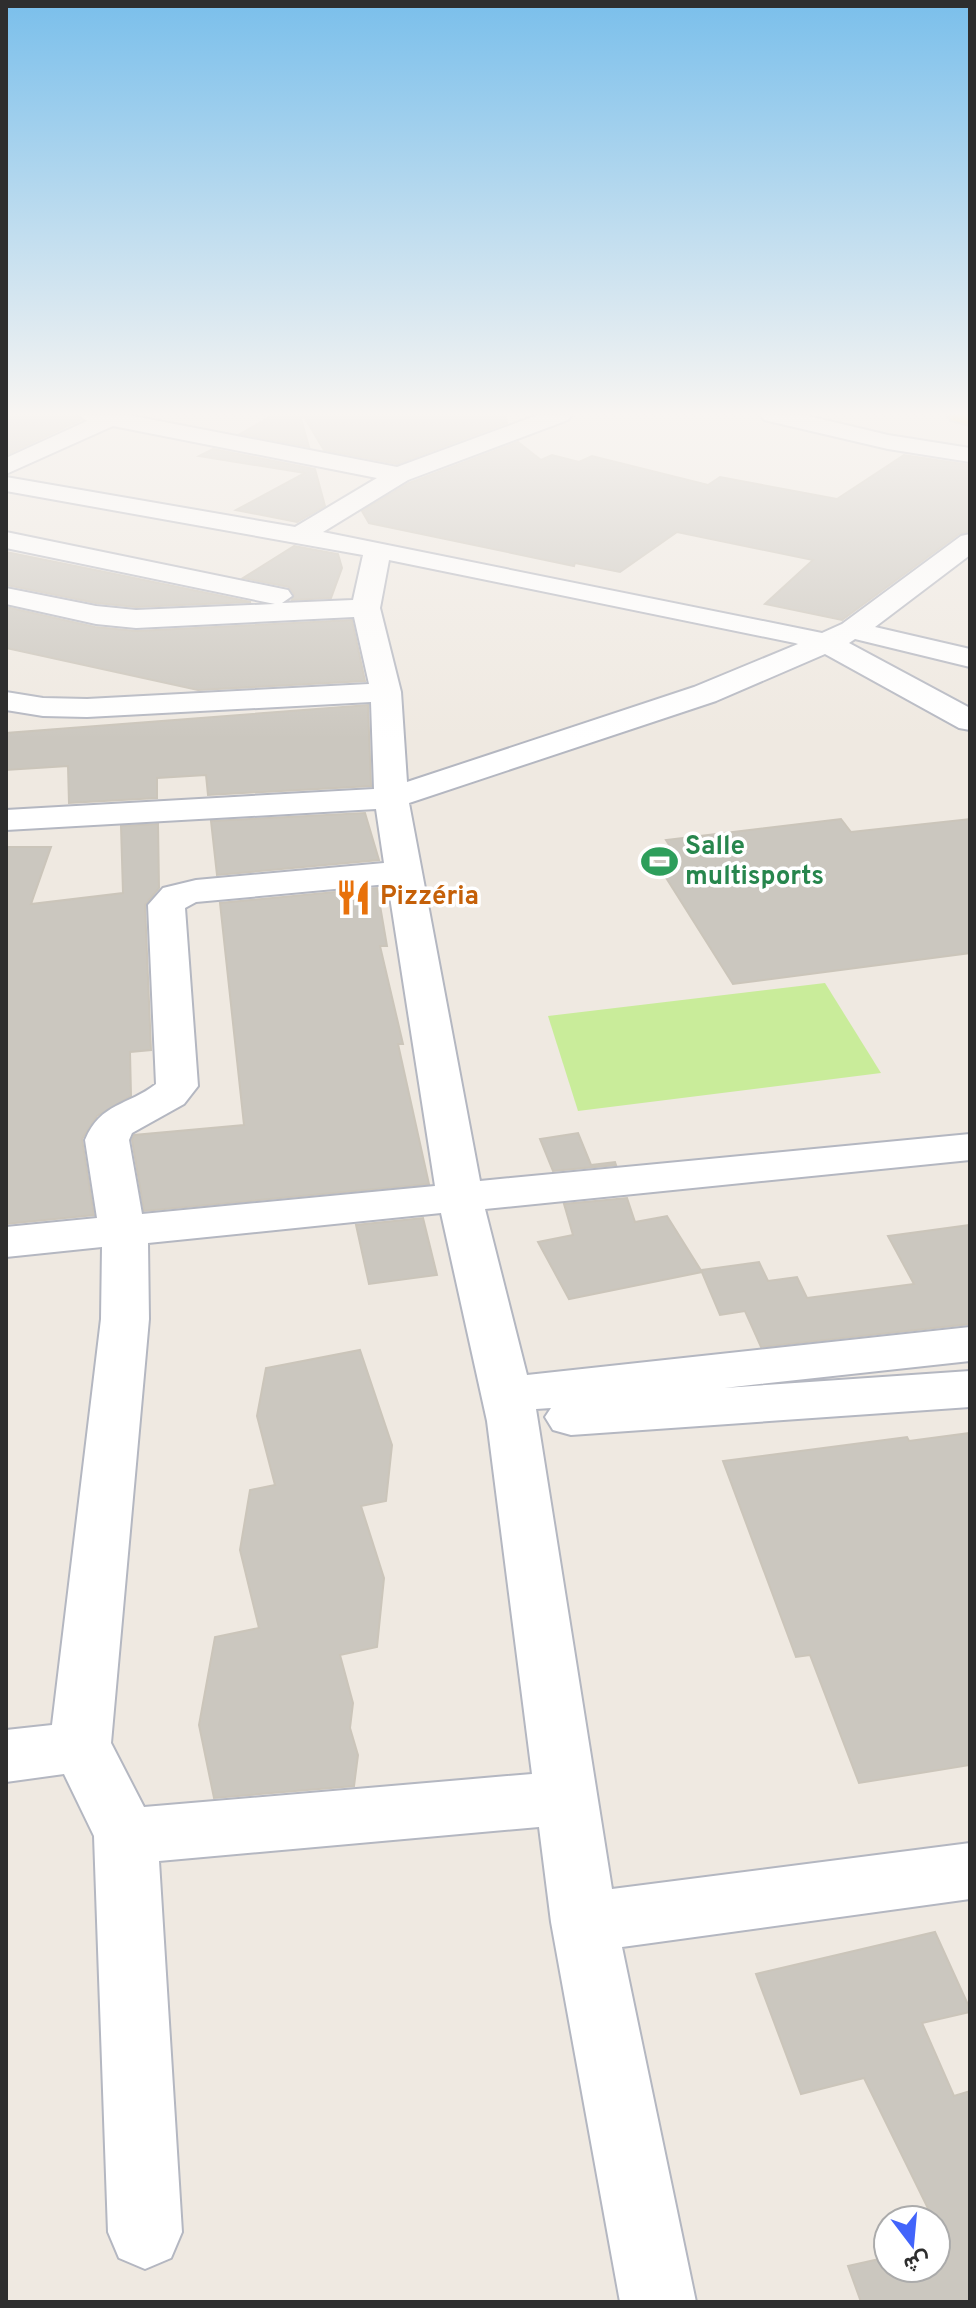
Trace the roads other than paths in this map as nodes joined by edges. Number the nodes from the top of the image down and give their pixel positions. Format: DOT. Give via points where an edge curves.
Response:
graph roads {
  1 [pos="224,523"];
  2 [pos="321,523"];
  3 [pos="299,536"];
  4 [pos="6,540"];
  5 [pos="970,542"];
  6 [pos="377,550"];
  7 [pos="6,596"];
  8 [pos="353,609"];
  9 [pos="838,637"];
  10 [pos="970,658"];
  11 [pos="970,670"];
  12 [pos="386,692"];
  13 [pos="934,700"];
  14 [pos="6,701"];
  15 [pos="970,721"];
  16 [pos="391,798"];
  17 [pos="6,820"];
  18 [pos="406,872"];
  19 [pos="970,1147"];
  20 [pos="460,1198"];
  21 [pos="121,1230"];
  22 [pos="6,1242"];
  23 [pos="970,1344"];
  24 [pos="970,1389"];
  25 [pos="510,1408"];
  26 [pos="80,1747"];
  27 [pos="6,1756"];
  28 [pos="568,1798"];
  29 [pos="126,1836"];
  30 [pos="970,1871"];
  31 [pos="584,1922"];
  32 [pos="145,2232"];
  33 [pos="658,2302"];
  1 -- 3 [label="street"];
  2 -- 3 [label="street"];
  3 -- 6 [label="street"];
  4 -- 8 [label="street"];
  5 -- 9 [label="street"];
  6 -- 8 [label="street"];
  6 -- 9 [label="street"];
  7 -- 8 [label="street" via="136,619"];
  8 -- 12 [label="street"];
  9 -- 10 [label="street"];
  9 -- 13 [label="street"];
  9 -- 16 [label="street" via="705,694"];
  11 -- 13 [label="street"];
  12 -- 14 [label="street" via="87,708"];
  12 -- 16 [label="street"];
  13 -- 15 [label="street"];
  16 -- 17 [label="street"];
  16 -- 18 [label="street"];
  18 -- 20 [label="street"];
  18 -- 21 [label="street" via="196,891 166,905 177,1086 165,1101 119,1120 109,1131"];
  19 -- 20 [label="street"];
  20 -- 21 [label="street"];
  20 -- 25 [label="street"];
  21 -- 22 [label="street"];
  21 -- 26 [label="street" via="125,1319"];
  23 -- 25 [label="street"];
  24 -- 25 [label="street"];
  25 -- 28 [label="street"];
  26 -- 27 [label="street"];
  26 -- 29 [label="street"];
  28 -- 29 [label="street"];
  28 -- 31 [label="street"];
  29 -- 32 [label="street"];
  30 -- 31 [label="street"];
  31 -- 33 [label="street"];
}
